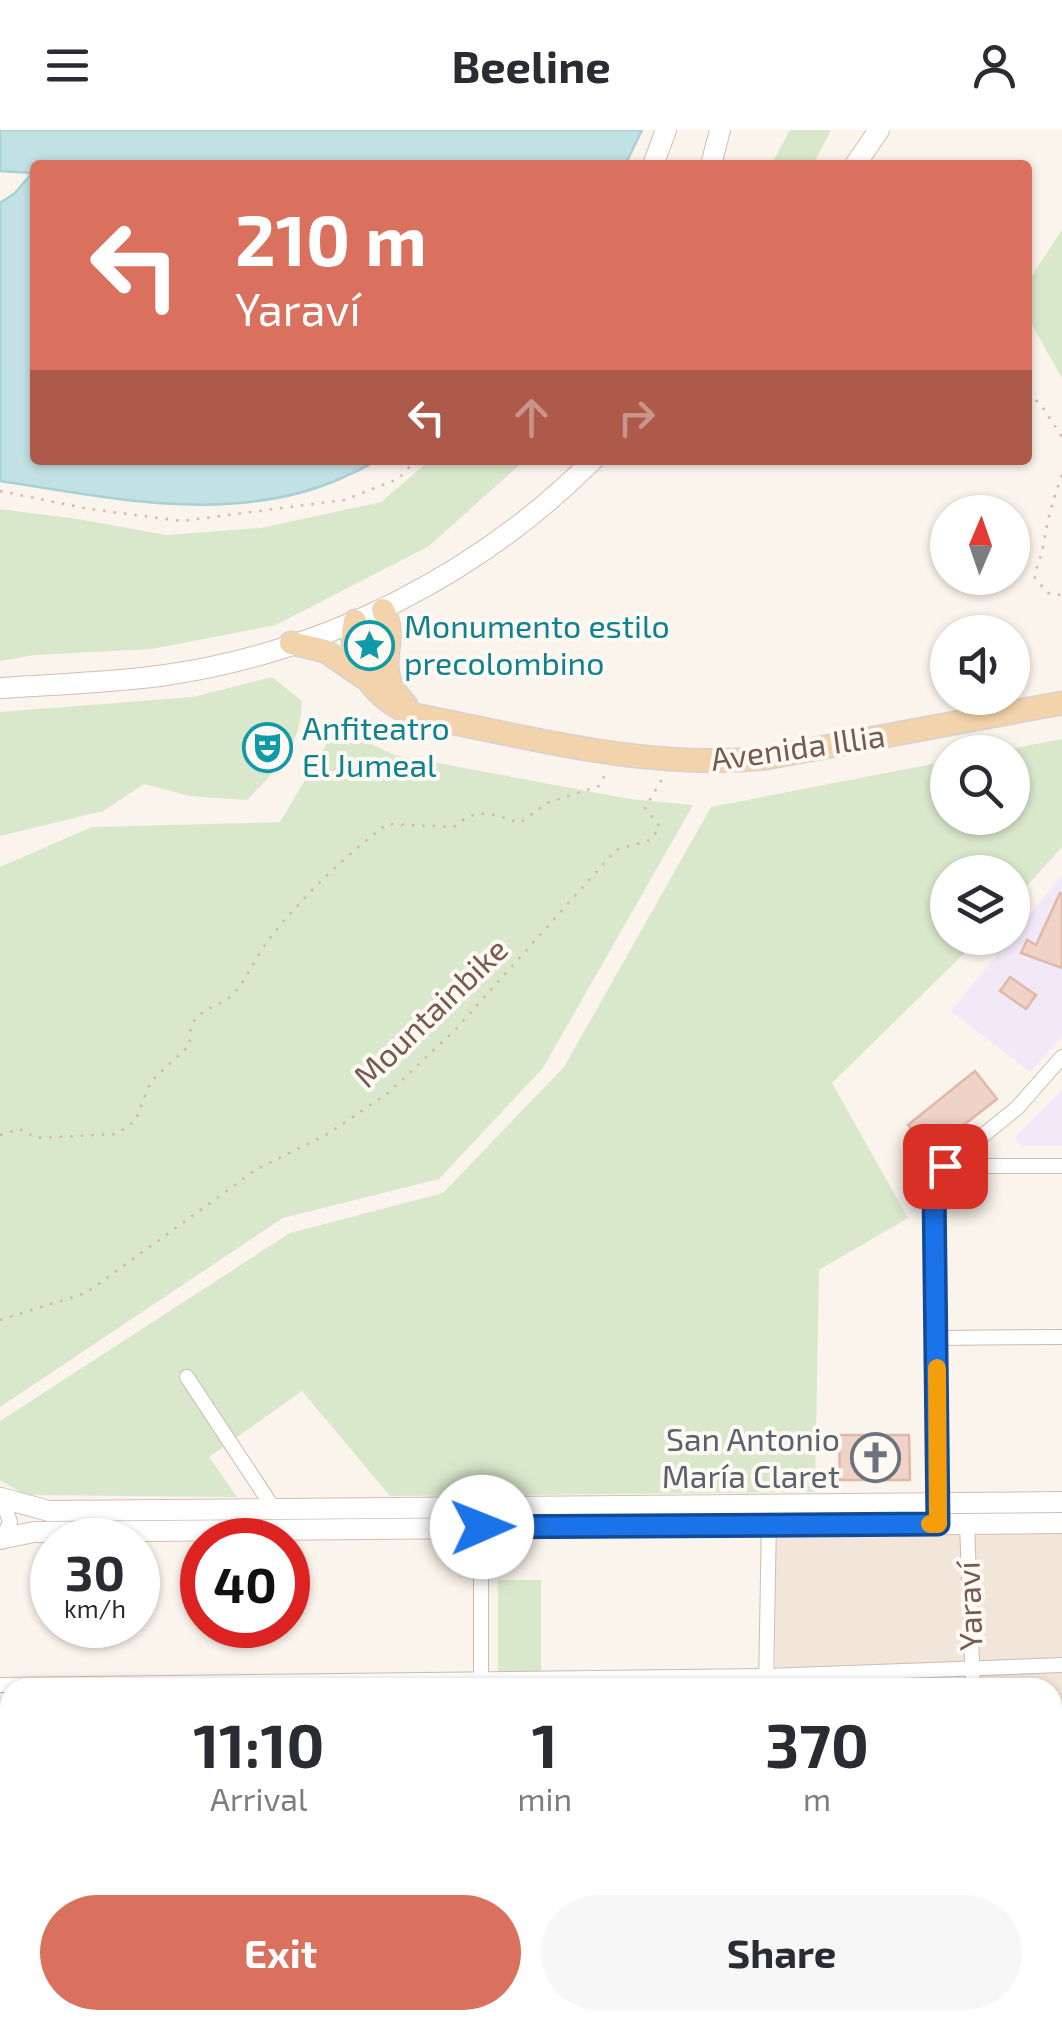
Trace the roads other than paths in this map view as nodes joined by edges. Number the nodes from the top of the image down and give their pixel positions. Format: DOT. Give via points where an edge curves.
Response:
graph roads {
  1 [pos="666,130"];
  2 [pos="720,130"];
  3 [pos="879,130"];
  4 [pos="654,160"];
  5 [pos="712,160"];
  6 [pos="858,160"];
  7 [pos="588,465"];
  8 [pos="383,610"];
  9 [pos="355,621"];
  10 [pos="290,644"];
  11 [pos="368,681"];
  12 [pos="0,688"];
  13 [pos="1062,703"];
  14 [pos="416,715"];
  15 [pos="1062,1056"];
  16 [pos="945,1166"];
  17 [pos="1062,1166"];
  18 [pos="1062,1337"];
  19 [pos="936,1338"];
  20 [pos="187,1377"];
  21 [pos="1,1497"];
  22 [pos="1062,1502"];
  23 [pos="274,1509"];
  24 [pos="938,1514"];
  25 [pos="769,1515"];
  26 [pos="482,1517"];
  27 [pos="1062,1523"];
  28 [pos="966,1524"];
  29 [pos="2,1540"];
  30 [pos="1062,1665"];
  31 [pos="973,1668"];
  32 [pos="481,1678"];
  33 [pos="767,1678"];
  34 [pos="826,1678"];
  35 [pos="974,1678"];
  1 -- 4 [label="street"];
  2 -- 5 [label="street"];
  3 -- 6 [label="street"];
  7 -- 8 [label="street" via="493,546"];
  8 -- 9 [label="street"];
  8 -- 14 [label="main road" via="391,634 388,678"];
  9 -- 10 [label="street"];
  9 -- 11 [label="main road" via="356,654"];
  10 -- 11 [label="main road, Avenida Illia" via="325,650"];
  10 -- 12 [label="street" via="166,675"];
  11 -- 14 [label="main road, Avenida Illia" via="384,700"];
  13 -- 14 [label="main road, Avenida Illia" via="722,762 616,754"];
  15 -- 16 [label="street" via="1017,1108"];
  16 -- 17 [label="street"];
  16 -- 19 [label="street" via="934,1188"];
  18 -- 19 [label="street"];
  19 -- 24 [label="street"];
  20 -- 23 [label="street"];
  21 -- 23 [label="street" via="48,1511"];
  21 -- 29 [label="street" via="10,1522"];
  22 -- 24 [label="street"];
  23 -- 26 [label="street"];
  24 -- 25 [label="street"];
  24 -- 28 [label="street"];
  25 -- 26 [label="street"];
  25 -- 33 [label="street"];
  26 -- 29 [label="street" via="34,1532"];
  26 -- 32 [label="street"];
  27 -- 28 [label="street"];
  28 -- 31 [label="street, Yaraví"];
  30 -- 31 [label="street"];
  31 -- 34 [label="street"];
  31 -- 35 [label="street, Yaraví"];
}
